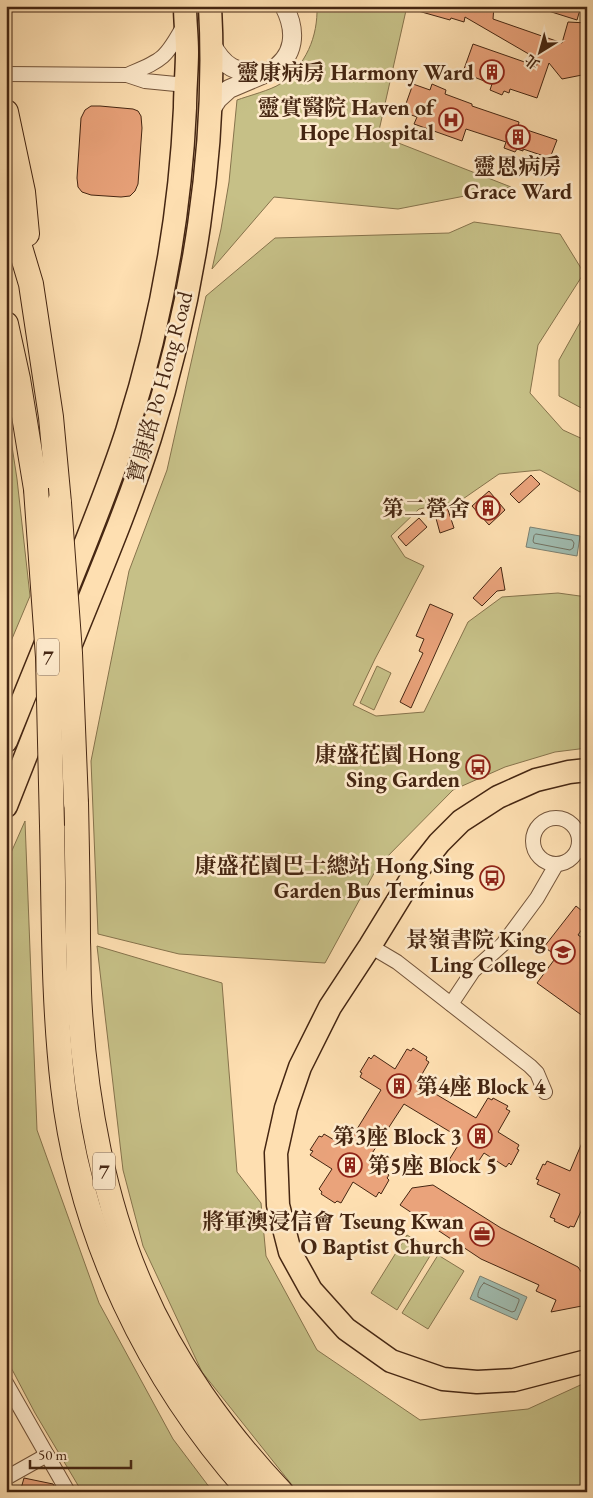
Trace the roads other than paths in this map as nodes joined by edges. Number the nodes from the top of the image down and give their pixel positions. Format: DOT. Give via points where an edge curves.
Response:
graph roads {
  1 [pos="210,6"];
  2 [pos="284,6"];
  3 [pos="185,15"];
  4 [pos="211,43"];
  5 [pos="6,74"];
  6 [pos="262,74"];
  7 [pos="127,75"];
  8 [pos="186,85"];
  9 [pos="6,112"];
  10 [pos="209,113"];
  11 [pos="6,200"];
  12 [pos="31,284"];
  13 [pos="6,324"];
  14 [pos="46,488"];
  15 [pos="6,742"];
  16 [pos="587,770"];
  17 [pos="6,806"];
  18 [pos="556,864"];
  19 [pos="370,946"];
  20 [pos="451,1004"];
  21 [pos="545,1092"];
  22 [pos="587,1361"];
  23 [pos="6,1383"];
  24 [pos="47,1455"];
  25 [pos="6,1478"];
  26 [pos="68,1492"];
  27 [pos="250,1492"];
  28 [pos="281,1492"];
  1 -- 4 [label="main road, 寶康路 Po Hong Road"];
  2 -- 6 [label="street" via="292,26 290,48 275,69"];
  3 -- 7 [label="street" via="172,48 153,65"];
  3 -- 8 [label="main road, 寶康路 Po Hong Road"];
  4 -- 6 [label="street" via="230,68"];
  4 -- 10 [label="main road, 寶康路 Po Hong Road"];
  5 -- 7 [label="street"];
  6 -- 10 [label="street" via="229,89"];
  7 -- 8 [label="street" via="146,81"];
  8 -- 15 [label="main road, 寶康路 Po Hong Road" via="172,239 140,387 113,472"];
  9 -- 12 [label="highway" via="23,192"];
  10 -- 17 [label="main road, 寶康路 Po Hong Road" via="193,262 180,328 150,438"];
  11 -- 12 [label="highway, 7"];
  12 -- 14 [label="highway, 7" via="51,417"];
  13 -- 14 [label="highway, 7"];
  14 -- 27 [label="highway, 7, bridge" via="56,1003 70,1132 90,1214 110,1271 143,1342 196,1426"];
  14 -- 28 [label="highway, 7, bridge" via="70,653 80,1010 90,1100 105,1177 115,1216 141,1288 172,1347 242,1449"];
  16 -- 19 [label="main road" via="536,780 498,797 461,821 413,876"];
  18 -- 20 [label="street" via="537,898 503,944 473,971"];
  19 -- 20 [label="street" via="397,962"];
  19 -- 22 [label="main road" via="330,1007 300,1067 286,1108 276,1153 278,1205 290,1252 311,1290 346,1329 391,1361 443,1379 477,1382 514,1380"];
  20 -- 21 [label="street" via="534,1070"];
  23 -- 24 [label="street"];
  24 -- 25 [label="street"];
  24 -- 26 [label="street"];
}
